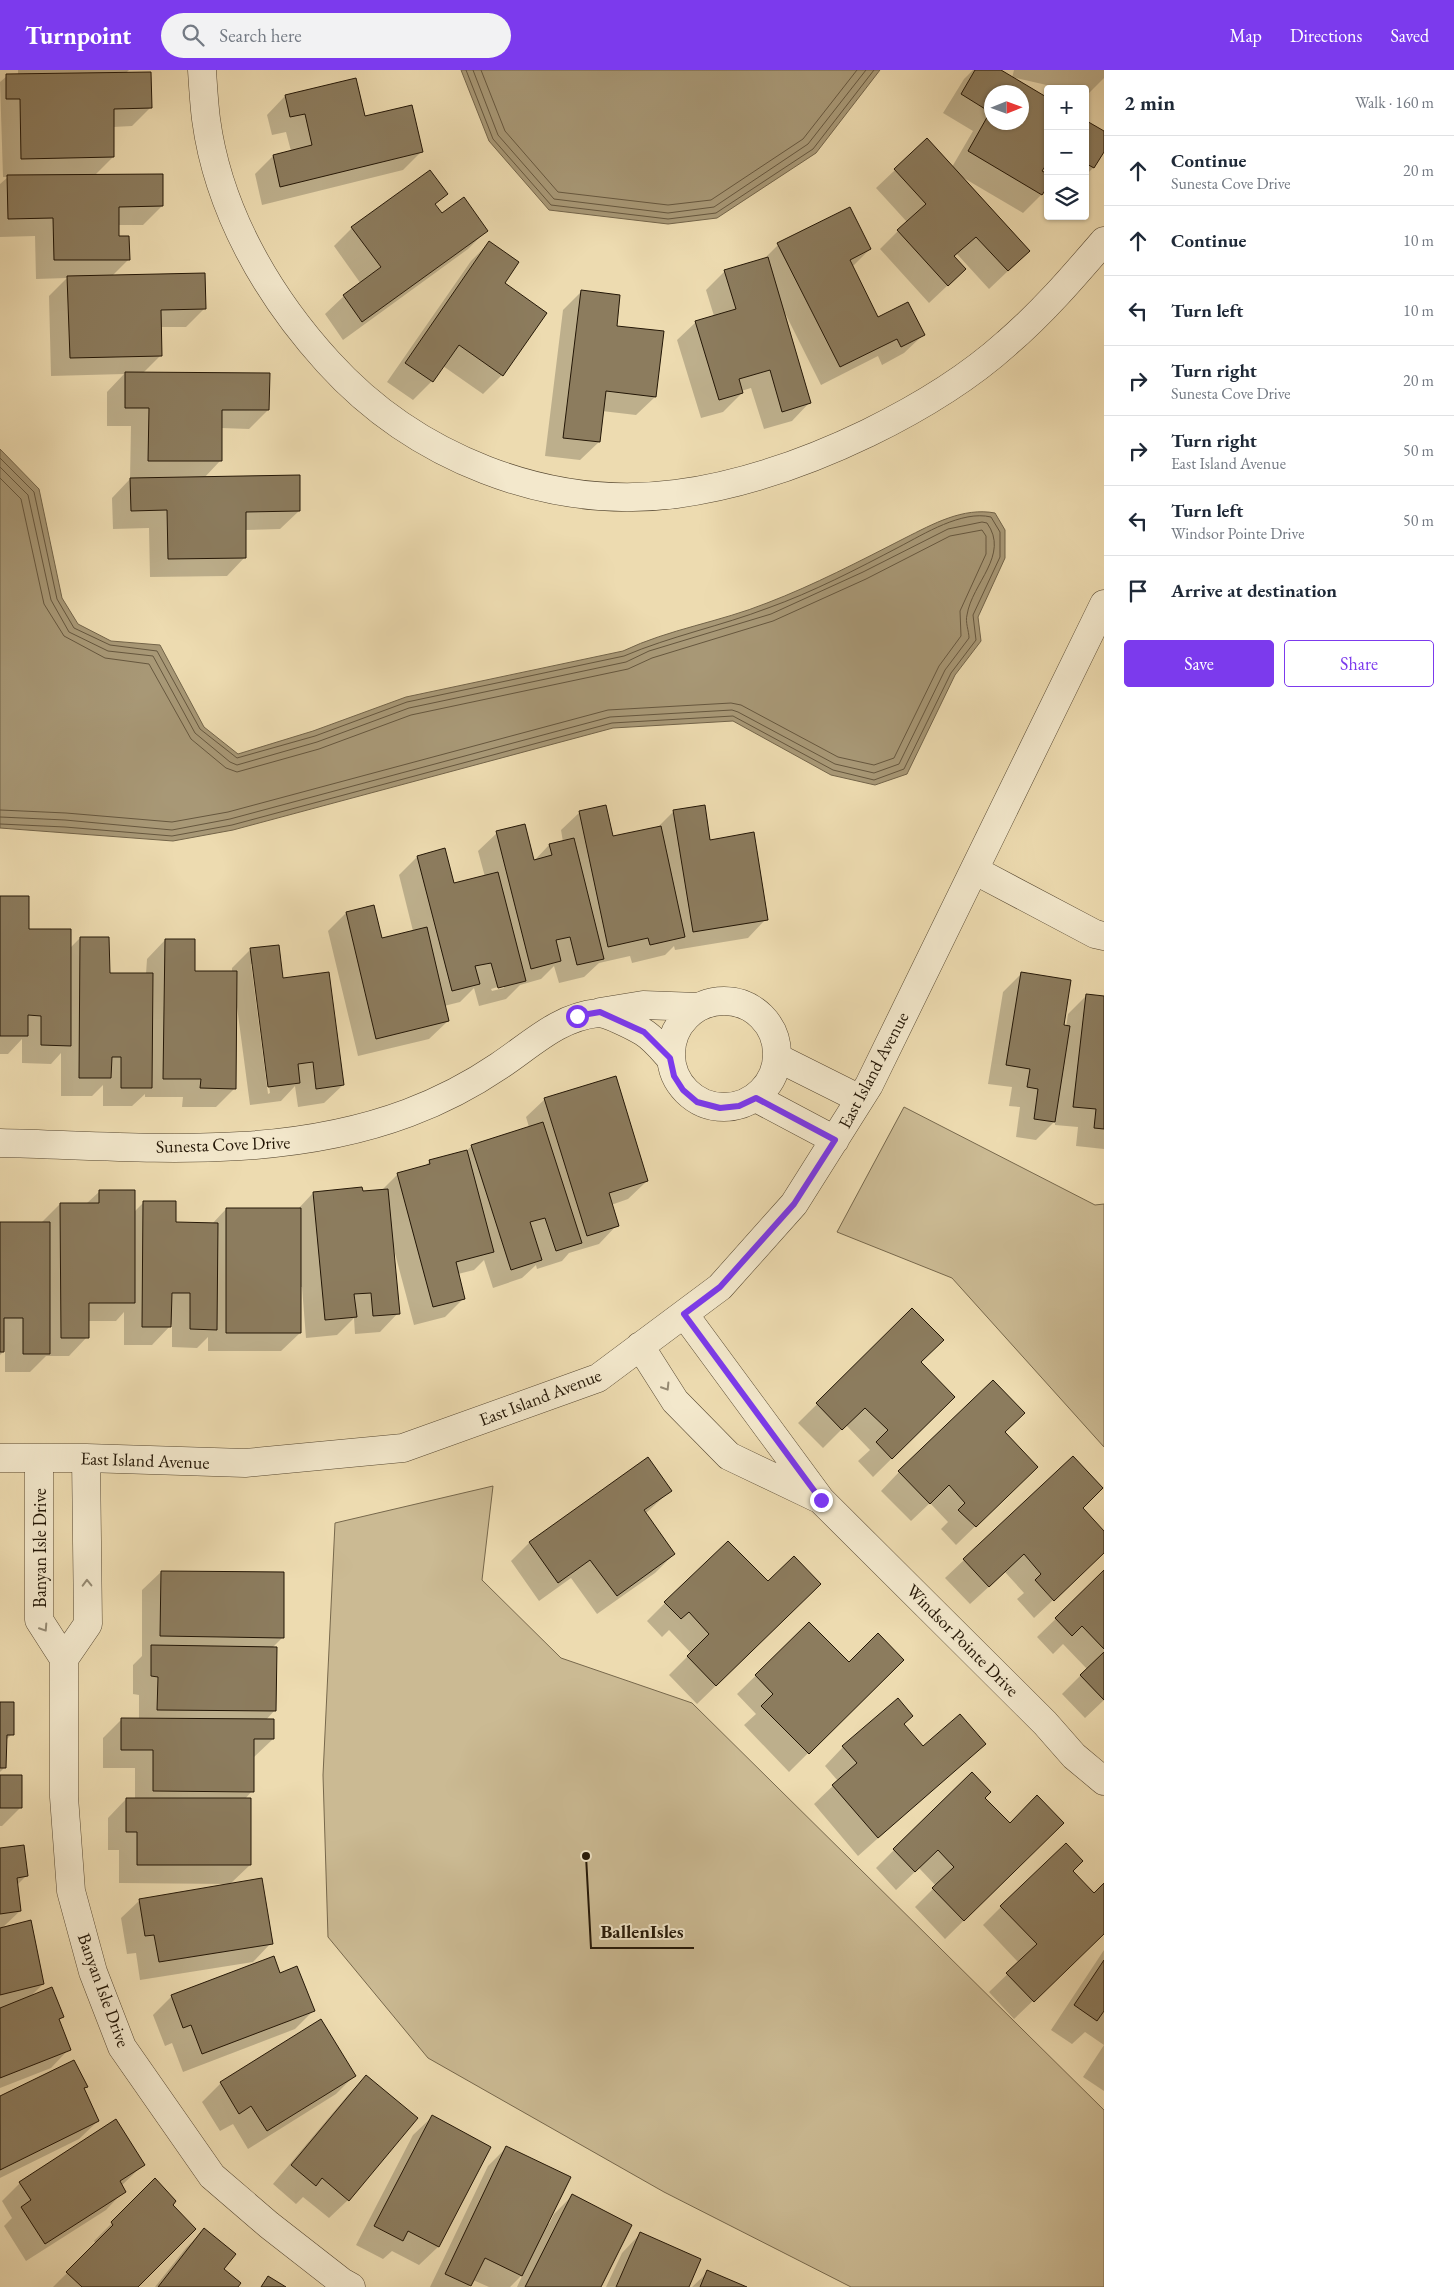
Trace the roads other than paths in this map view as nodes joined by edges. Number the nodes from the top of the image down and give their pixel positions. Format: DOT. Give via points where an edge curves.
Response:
graph roads {
  1 [pos="202,70"];
  2 [pos="1104,241"];
  3 [pos="1104,604"];
  4 [pos="974,870"];
  5 [pos="1104,936"];
  6 [pos="698,1007"];
  7 [pos="600,1012"];
  8 [pos="670,1058"];
  9 [pos="778,1058"];
  10 [pos="756,1098"];
  11 [pos="860,1099"];
  12 [pos="835,1140"];
  13 [pos="0,1143"];
  14 [pos="684,1314"];
  15 [pos="640,1346"];
  16 [pos="0,1458"];
  17 [pos="40,1458"];
  18 [pos="86,1458"];
  19 [pos="821,1500"];
  20 [pos="64,1660"];
  21 [pos="1104,1782"];
  22 [pos="351,2287"];
  1 -- 2 [label="street" via="206,120 215,162 236,222 264,280 300,332 350,386 422,440 469,464 510,479 570,492 622,497 675,494 743,480 832,451 901,417 944,391 1005,345 1060,292"];
  3 -- 4 [label="street, East Island Avenue"];
  4 -- 5 [label="street"];
  4 -- 11 [label="street, East Island Avenue"];
  6 -- 7 [label="street, Sunesta Cove Drive" via="643,1004"];
  6 -- 8 [label="street" via="684,1019 672,1039"];
  6 -- 9 [label="street" via="722,1000 752,1008 766,1020 775,1036"];
  7 -- 8 [label="street" via="644,1032"];
  7 -- 13 [label="street, Sunesta Cove Drive" via="577,1016 555,1026 499,1067 426,1105 369,1126 313,1140 213,1147"];
  8 -- 10 [label="street" via="674,1076 683,1090 697,1102 720,1108 739,1106"];
  9 -- 10 [label="street" via="773,1076"];
  9 -- 11 [label="street"];
  10 -- 12 [label="street"];
  11 -- 12 [label="street, East Island Avenue"];
  12 -- 14 [label="street, East Island Avenue" via="794,1204 720,1287"];
  14 -- 15 [label="street, East Island Avenue"];
  14 -- 19 [label="street, Windsor Pointe Drive"];
  15 -- 18 [label="street, East Island Avenue" via="598,1378 403,1448 245,1463"];
  15 -- 19 [label="street, Windsor Pointe Drive, one-way" via="675,1401 729,1456"];
  16 -- 17 [label="street, East Island Avenue"];
  17 -- 18 [label="street, East Island Avenue"];
  17 -- 20 [label="street, Banyan Isle Drive, one-way" via="39,1620"];
  20 -- 18 [label="street, one-way" via="88,1624"];
  19 -- 21 [label="street, Windsor Pointe Drive" via="1045,1722 1074,1756"];
  20 -- 22 [label="street, Banyan Isle Drive" via="64,1798 71,1891 93,1972 122,2047 212,2176 269,2225"];
}
